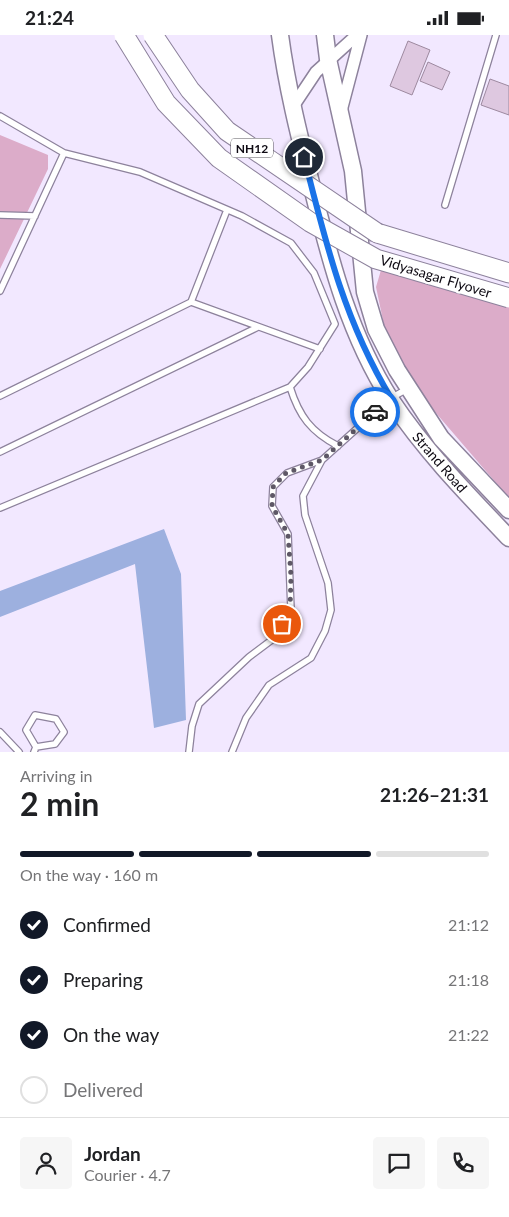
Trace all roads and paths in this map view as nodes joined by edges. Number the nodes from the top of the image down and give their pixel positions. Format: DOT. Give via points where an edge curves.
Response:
graph roads {
  1 [pos="124,35"];
  2 [pos="153,35"];
  3 [pos="280,35"];
  4 [pos="326,35"];
  5 [pos="357,35"];
  6 [pos="361,35"];
  7 [pos="496,35"];
  8 [pos="328,59"];
  9 [pos="292,108"];
  10 [pos="340,115"];
  11 [pos="0,116"];
  12 [pos="64,153"];
  13 [pos="445,205"];
  14 [pos="226,210"];
  15 [pos="0,215"];
  16 [pos="35,216"];
  17 [pos="509,273"];
  18 [pos="0,291"];
  19 [pos="509,298"];
  20 [pos="191,302"];
  21 [pos="258,327"];
  22 [pos="320,349"];
  23 [pos="290,387"];
  24 [pos="409,388"];
  25 [pos="0,397"];
  26 [pos="391,398"];
  27 [pos="338,446"];
  28 [pos="0,452"];
  29 [pos="322,460"];
  30 [pos="0,507"];
  31 [pos="509,510"];
  32 [pos="509,538"];
  33 [pos="0,732"];
  34 [pos="35,750"];
  35 [pos="20,752"];
  36 [pos="189,752"];
  37 [pos="232,752"];
  1 -- 19 [label="highway, Vidyasagar Flyover / NH12, bridge" via="166,103 219,158 310,222 376,259"];
  2 -- 17 [label="highway, Vidyasagar Flyover / NH12, bridge" via="190,90 227,131 377,233"];
  3 -- 9 [label="main road, Strand Road"];
  4 -- 8 [label="main road, Strand Road"];
  5 -- 8 [label="street"];
  6 -- 10 [label="street"];
  7 -- 13 [label="lane"];
  8 -- 9 [label="street"];
  8 -- 10 [label="main road, Strand Road"];
  9 -- 26 [label="main road, Strand Road" via="329,255 346,306 362,347"];
  10 -- 24 [label="main road, Strand Road" via="354,171 365,292 376,329"];
  11 -- 12 [label="lane"];
  12 -- 14 [label="lane" via="140,172"];
  12 -- 16 [label="lane"];
  14 -- 20 [label="lane"];
  14 -- 22 [label="lane" via="291,243 314,273 335,324"];
  15 -- 16 [label="lane"];
  16 -- 18 [label="lane"];
  20 -- 21 [label="lane"];
  20 -- 25 [label="lane"];
  21 -- 22 [label="lane"];
  21 -- 28 [label="lane"];
  22 -- 23 [label="lane"];
  23 -- 27 [label="lane" via="303,417 320,437"];
  23 -- 30 [label="lane"];
  24 -- 26 [label="lane"];
  24 -- 31 [label="main road, Strand Road" via="441,438"];
  26 -- 27 [label="lane"];
  26 -- 32 [label="main road, Strand Road" via="438,463"];
  27 -- 29 [label="lane"];
  29 -- 36 [label="lane" via="286,473 273,487 272,506 288,534 290,610 273,639 199,704"];
  29 -- 37 [label="lane" via="304,496 305,515 328,583 331,610 325,631 311,658 269,685 246,718"];
  33 -- 35 [label="lane"];
  34 -- 34 [label="lane" via="56,745 64,732 56,719 36,715 26,730"];
}
